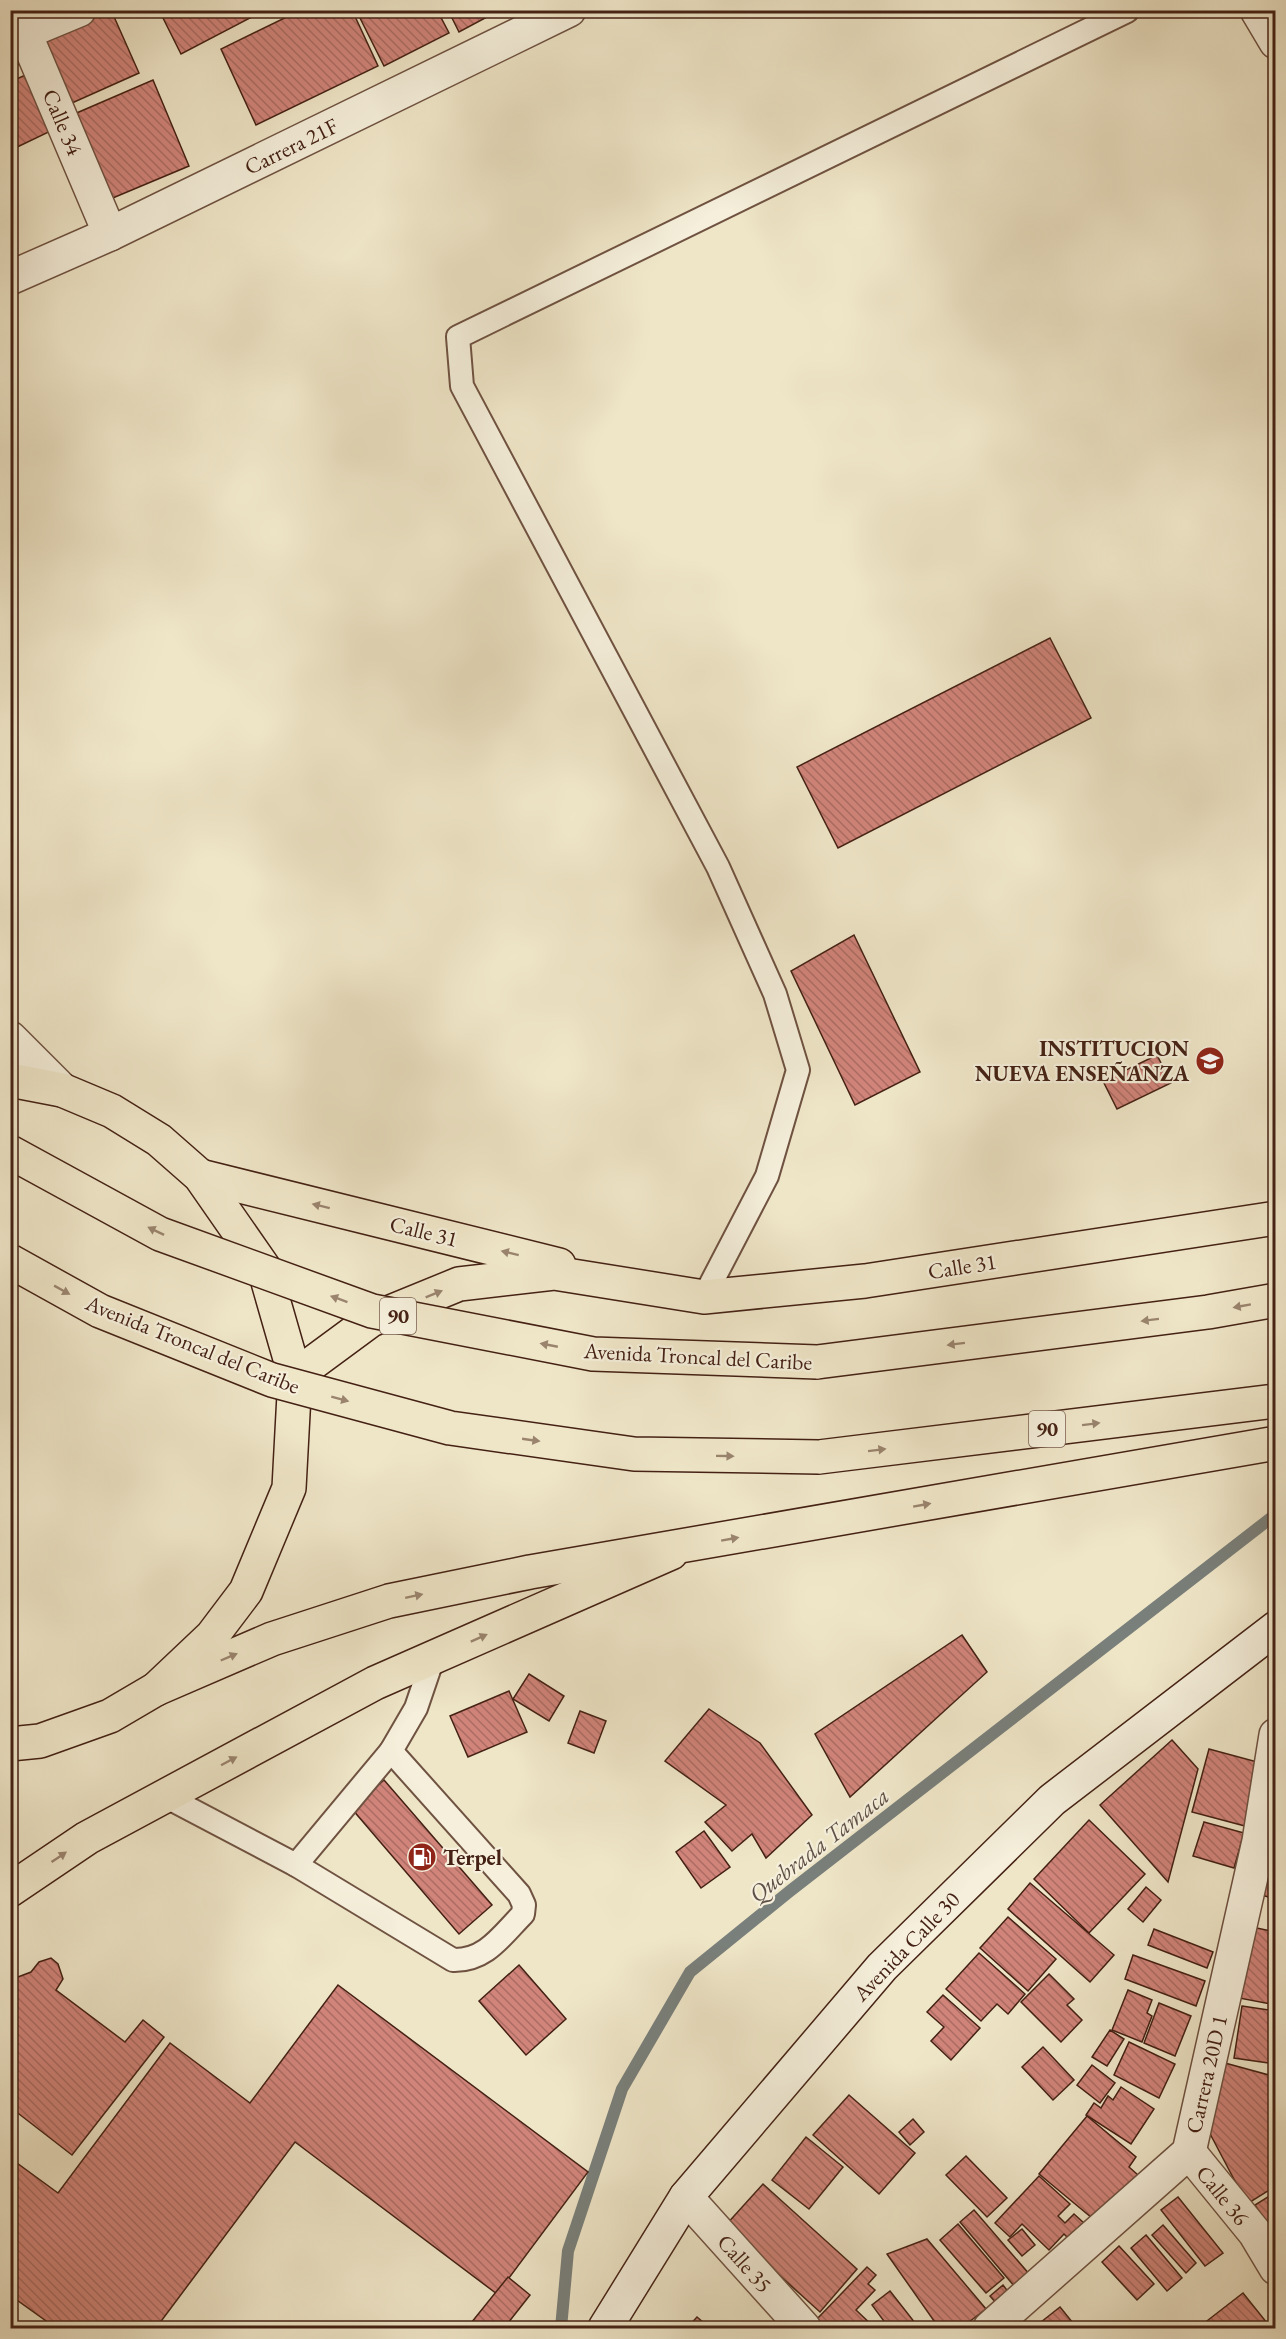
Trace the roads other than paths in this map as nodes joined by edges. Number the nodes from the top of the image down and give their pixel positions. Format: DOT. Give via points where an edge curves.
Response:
graph roads {
  1 [pos="79,10"];
  2 [pos="569,10"];
  3 [pos="1127,10"];
  4 [pos="1257,10"];
  5 [pos="20,21"];
  6 [pos="1275,42"];
  7 [pos="110,234"];
  8 [pos="10,278"];
  9 [pos="10,1038"];
  10 [pos="10,1080"];
  11 [pos="62,1090"];
  12 [pos="10,1152"];
  13 [pos="200,1176"];
  14 [pos="1275,1218"];
  15 [pos="10,1261"];
  16 [pos="648,1287"];
  17 [pos="704,1297"];
  18 [pos="1275,1300"];
  19 [pos="295,1376"];
  20 [pos="1275,1401"];
  21 [pos="1275,1443"];
  22 [pos="687,1546"];
  23 [pos="1275,1628"];
  24 [pos="433,1658"];
  25 [pos="156,1689"];
  26 [pos="1275,1735"];
  27 [pos="25,1743"];
  28 [pos="391,1751"];
  29 [pos="10,1761"];
  30 [pos="165,1796"];
  31 [pos="296,1865"];
  32 [pos="10,1890"];
  33 [pos="1189,2152"];
  34 [pos="686,2197"];
  35 [pos="1275,2268"];
  36 [pos="605,2328"];
  37 [pos="804,2328"];
  38 [pos="990,2328"];
  1 -- 5 [label="street"];
  2 -- 7 [label="street, Carrera 21F"];
  3 -- 17 [label="lane" via="458,337 462,386 718,867 775,994 798,1070 767,1176"];
  4 -- 6 [label="street"];
  5 -- 7 [label="street, Calle 34"];
  7 -- 8 [label="street, Carrera 21F"];
  9 -- 11 [label="street"];
  10 -- 11 [label="main road"];
  11 -- 13 [label="main road" via="112,1111 159,1140"];
  18 -- 12 [label="main road, Avenida Troncal del Caribe / 90, one-way, bridge" via="817,1362 593,1354 372,1311 160,1234"];
  16 -- 13 [label="main road, Calle 31, one-way"];
  13 -- 19 [label="main road" via="264,1268"];
  14 -- 17 [label="main road, Calle 31" via="864,1281"];
  15 -- 20 [label="main road, Avenida Troncal del Caribe / 90, one-way, bridge" via="100,1311 272,1380 450,1428 634,1454 819,1457"];
  16 -- 17 [label="main road, Calle 31"];
  19 -- 16 [label="main road, Calle 31, one-way" via="371,1320 459,1284 555,1273"];
  19 -- 25 [label="main road" via="289,1488 246,1591 212,1636"];
  22 -- 21 [label="main road, one-way"];
  24 -- 22 [label="main road, one-way"];
  25 -- 22 [label="main road, one-way" via="272,1639 389,1600"];
  23 -- 34 [label="street, Avenida Calle 30" via="1052,1800 882,1967"];
  24 -- 28 [label="lane" via="416,1708"];
  30 -- 24 [label="main road, one-way" via="375,1683"];
  25 -- 27 [label="main road" via="110,1716"];
  26 -- 33 [label="street, Carrera 20D 1" via="1259,1841"];
  27 -- 29 [label="main road"];
  28 -- 31 [label="lane"];
  28 -- 31 [label="lane" via="519,1894 523,1914 482,1955 453,1960"];
  30 -- 31 [label="lane"];
  32 -- 30 [label="main road, one-way" via="87,1838"];
  33 -- 35 [label="street, Calle 36" via="1255,2233"];
  33 -- 38 [label="street, Carrera 20D 1"];
  34 -- 36 [label="street, Avenida Calle 30"];
  34 -- 37 [label="street, Calle 35"];
}
